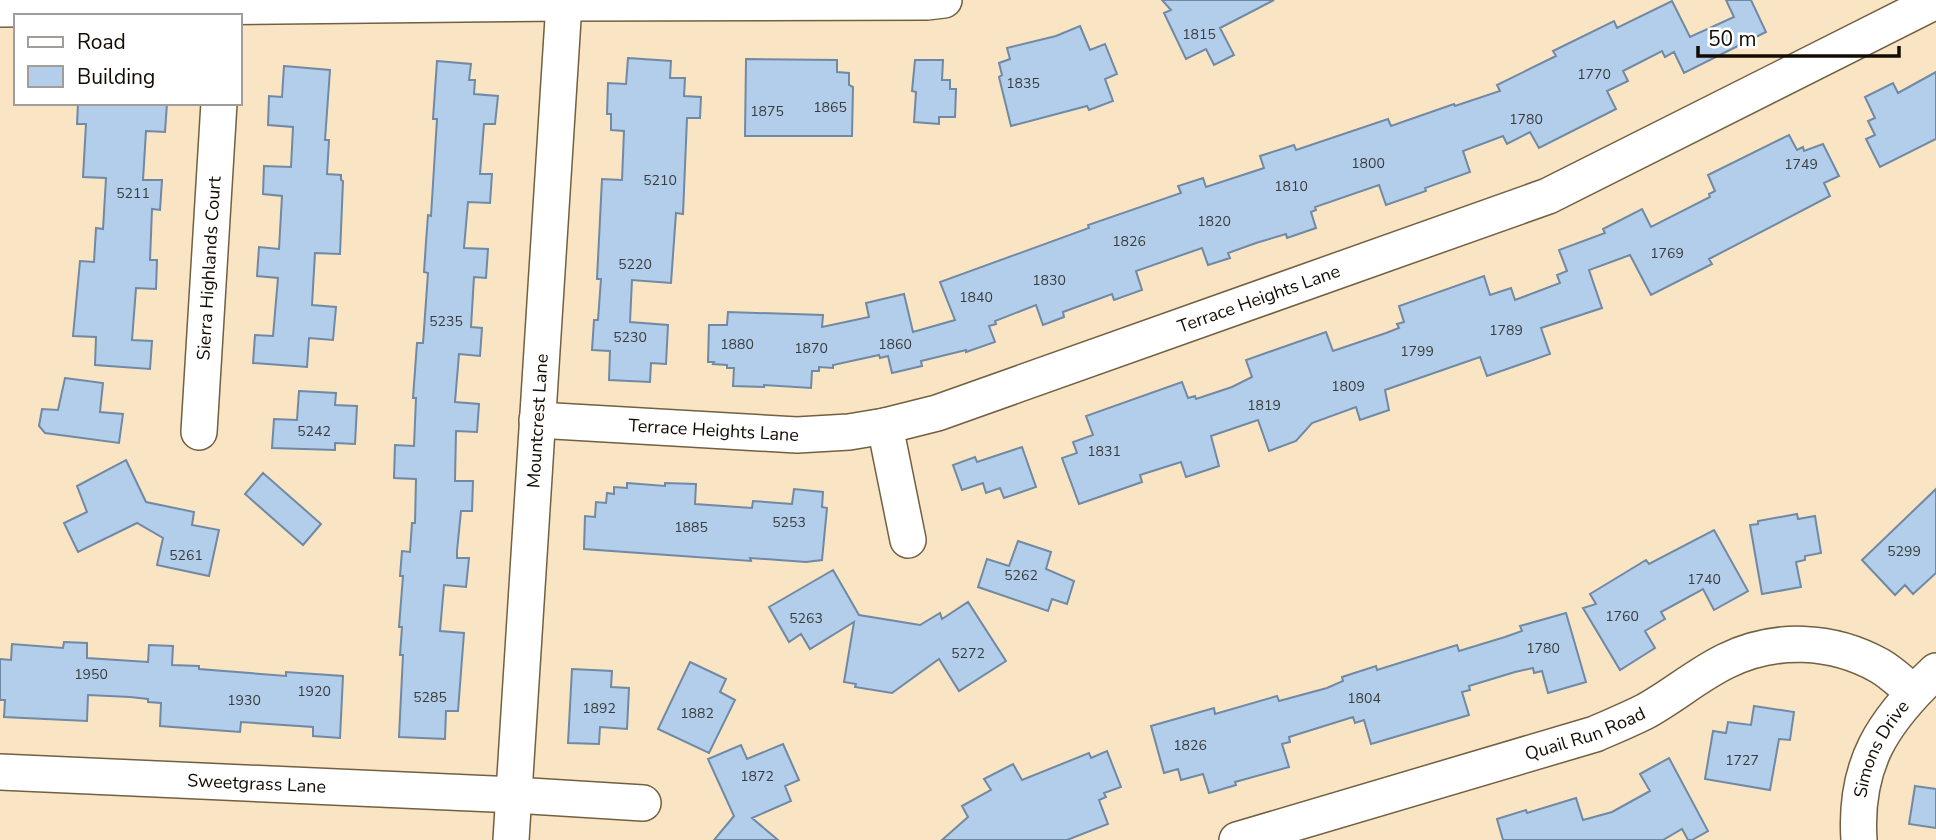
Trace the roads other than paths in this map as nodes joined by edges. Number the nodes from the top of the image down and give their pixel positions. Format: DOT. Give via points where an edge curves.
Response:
graph roads {
  1 [pos="944,0"];
  2 [pos="1936,1"];
  3 [pos="564,3"];
  4 [pos="0,9"];
  5 [pos="225,11"];
  6 [pos="219,105"];
  7 [pos="537,420"];
  8 [pos="885,426"];
  9 [pos="200,432"];
  10 [pos="908,540"];
  11 [pos="1925,682"];
  12 [pos="0,772"];
  13 [pos="514,795"];
  14 [pos="643,803"];
  15 [pos="511,840"];
  16 [pos="1237,840"];
  17 [pos="1859,840"];
  1 -- 3 [label="street"];
  2 -- 8 [label="street, Terrace Heights Lane" via="1548,196 950,408"];
  3 -- 5 [label="street"];
  3 -- 7 [label="street, Mountcrest Lane"];
  4 -- 5 [label="street"];
  6 -- 9 [label="street, Sierra Highlands Court"];
  7 -- 8 [label="street, Terrace Heights Lane" via="797,435"];
  7 -- 13 [label="street, Mountcrest Lane"];
  8 -- 10 [label="street"];
  11 -- 16 [label="street, Quail Run Road" via="1822,645 1790,643 1754,649 1595,734"];
  11 -- 17 [label="street, Simons Drive" via="1891,718 1872,751 1861,785"];
  12 -- 13 [label="street, Sweetgrass Lane"];
  13 -- 14 [label="street, Sweetgrass Lane"];
  13 -- 15 [label="street, Mountcrest Lane"];
}
